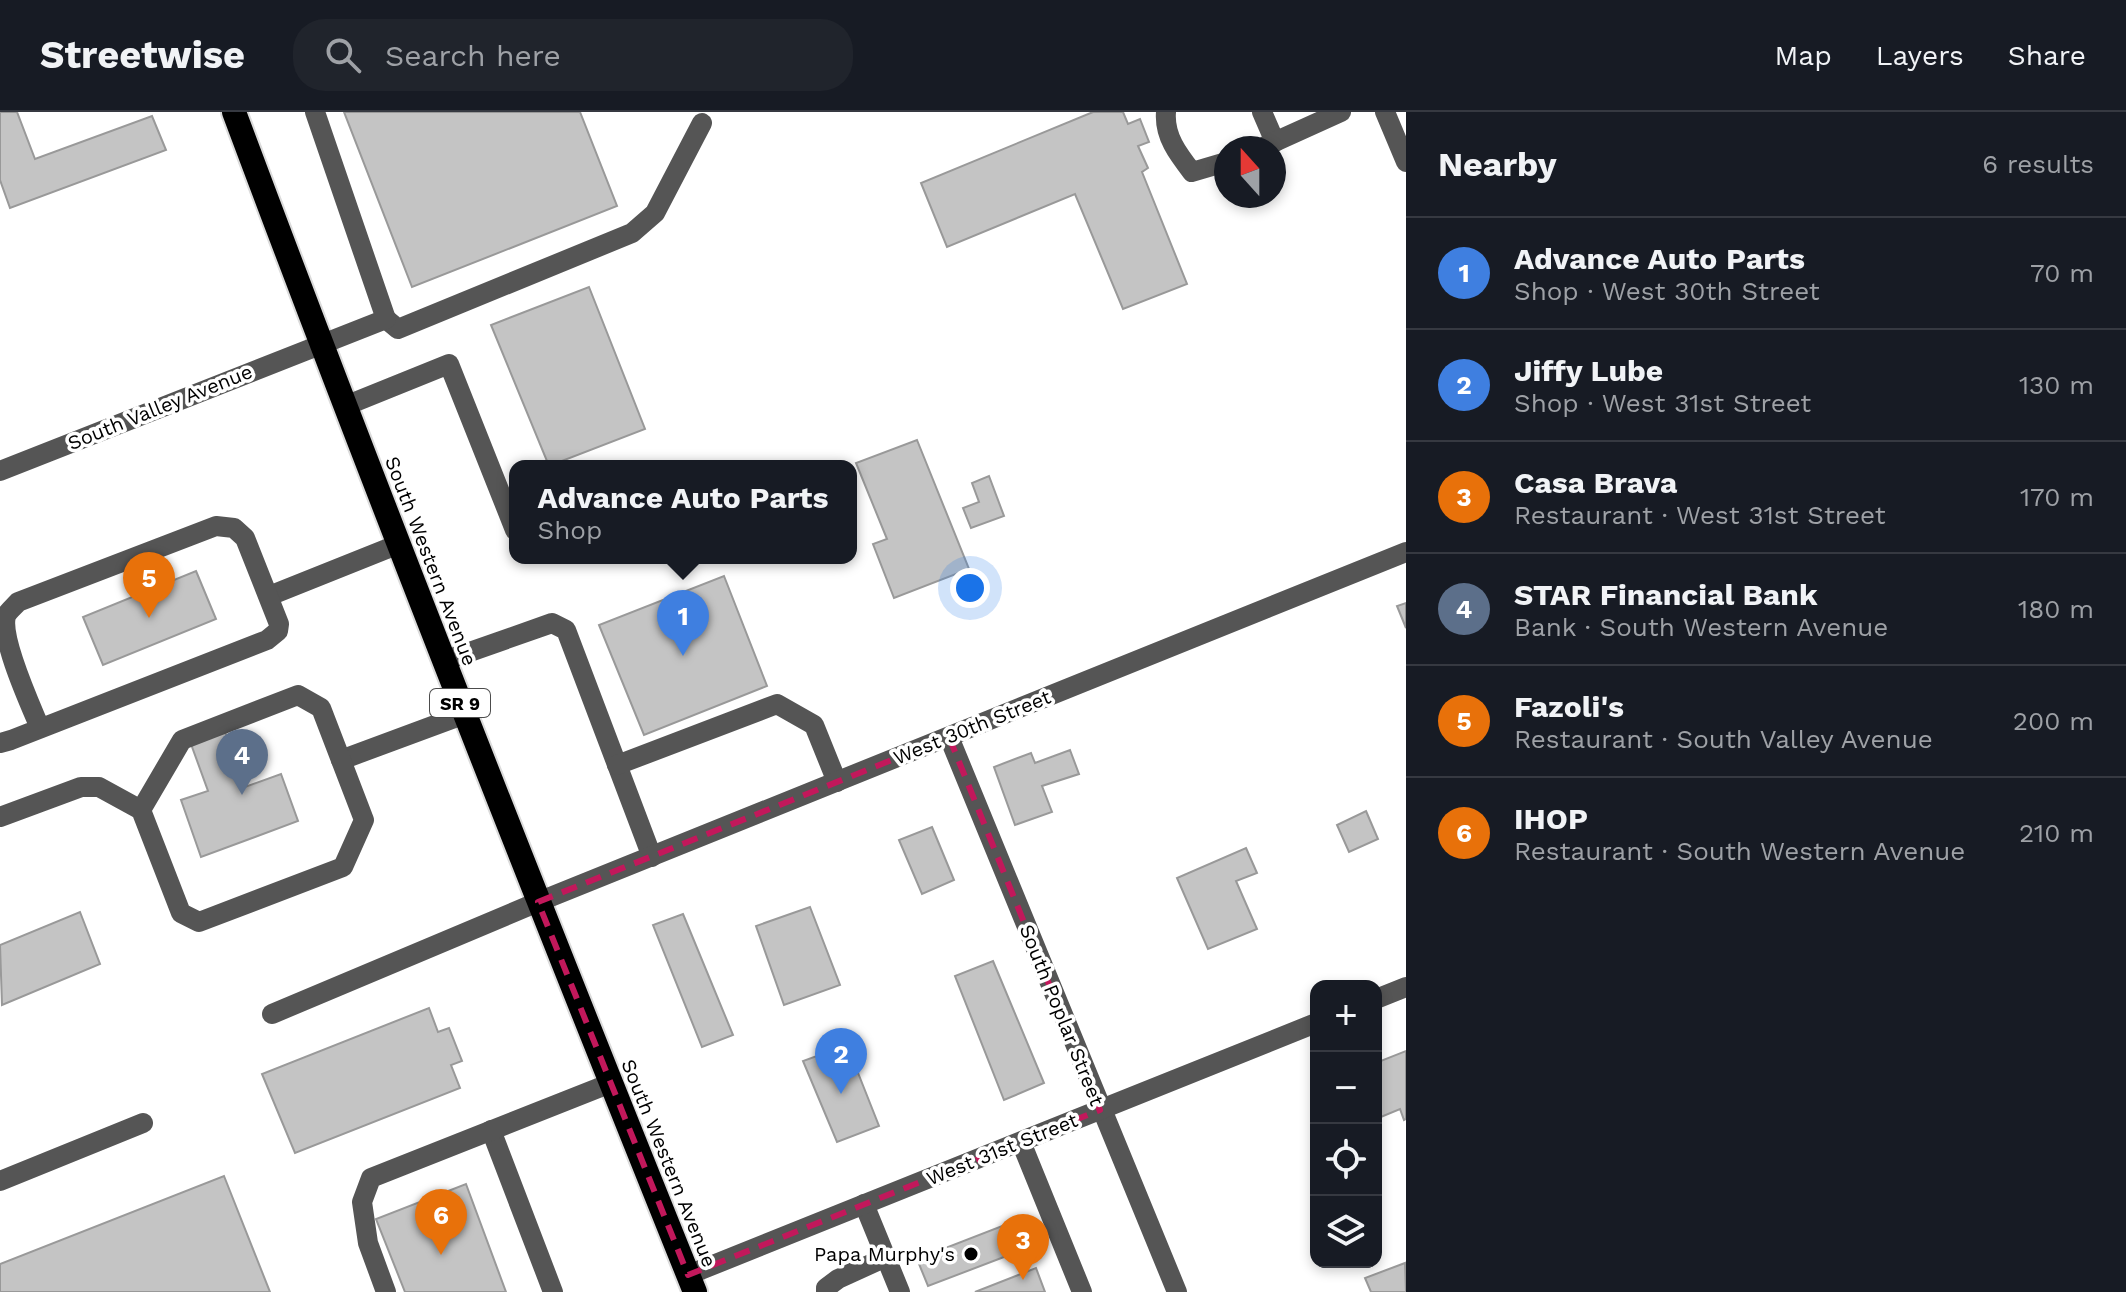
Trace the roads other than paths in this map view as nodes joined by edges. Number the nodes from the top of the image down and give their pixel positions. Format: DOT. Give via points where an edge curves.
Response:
graph roads {
  1 [pos="234,112"];
  2 [pos="315,112"];
  3 [pos="1166,112"];
  4 [pos="1262,112"];
  5 [pos="1341,112"];
  6 [pos="1385,112"];
  7 [pos="702,123"];
  8 [pos="1266,136"];
  9 [pos="1286,137"];
  10 [pos="1406,162"];
  11 [pos="1214,166"];
  12 [pos="386,319"];
  13 [pos="320,343"];
  14 [pos="345,406"];
  15 [pos="0,471"];
  16 [pos="509,515"];
  17 [pos="399,544"];
  18 [pos="1406,552"];
  19 [pos="269,596"];
  20 [pos="444,661"];
  21 [pos="465,714"];
  22 [pos="40,728"];
  23 [pos="949,737"];
  24 [pos="0,743"];
  25 [pos="341,760"];
  26 [pos="617,765"];
  27 [pos="837,782"];
  28 [pos="141,810"];
  29 [pos="0,817"];
  30 [pos="652,857"];
  31 [pos="538,902"];
  32 [pos="1406,987"];
  33 [pos="1382,997"];
  34 [pos="272,1014"];
  35 [pos="1310,1025"];
  36 [pos="611,1083"];
  37 [pos="1100,1110"];
  38 [pos="143,1123"];
  39 [pos="491,1130"];
  40 [pos="1021,1142"];
  41 [pos="0,1181"];
  42 [pos="864,1204"];
  43 [pos="886,1257"];
  44 [pos="691,1284"];
  45 [pos="386,1292"];
  46 [pos="554,1292"];
  47 [pos="826,1292"];
  48 [pos="900,1292"];
  49 [pos="1082,1292"];
  50 [pos="1177,1292"];
  1 -- 13 [label="highway, South Western Avenue / SR 9"];
  2 -- 12 [label="street"];
  3 -- 11 [label="street" via="1176,152 1192,172"];
  4 -- 8 [label="street"];
  5 -- 9 [label="street"];
  6 -- 10 [label="street"];
  7 -- 12 [label="street" via="655,213 632,233 398,329"];
  12 -- 13 [label="street, South Valley Avenue"];
  13 -- 14 [label="highway, South Western Avenue / SR 9"];
  13 -- 15 [label="street, South Valley Avenue"];
  14 -- 16 [label="street" via="449,364"];
  14 -- 17 [label="highway, South Western Avenue / SR 9"];
  17 -- 19 [label="street"];
  17 -- 20 [label="highway, South Western Avenue / SR 9"];
  18 -- 23 [label="street, West 30th Street"];
  19 -- 22 [label="street" via="279,624 274,636"];
  19 -- 22 [label="street" via="245,538 234,528 216,526 18,602 3,630"];
  20 -- 21 [label="highway, South Western Avenue / SR 9"];
  20 -- 26 [label="street" via="552,623 566,630"];
  21 -- 25 [label="street"];
  21 -- 31 [label="highway, South Western Avenue / SR 9"];
  22 -- 24 [label="street"];
  23 -- 27 [label="street, West 30th Street"];
  23 -- 37 [label="street, South Poplar Street"];
  25 -- 28 [label="street" via="321,708 298,695 182,740"];
  25 -- 28 [label="street" via="364,820 343,867 199,922 181,913"];
  26 -- 27 [label="street" via="777,704 814,725"];
  26 -- 30 [label="street"];
  27 -- 30 [label="street, West 30th Street"];
  28 -- 29 [label="street" via="99,787 81,787"];
  30 -- 31 [label="street, West 30th Street"];
  31 -- 34 [label="street, West 30th Street"];
  31 -- 36 [label="highway, South Western Avenue / SR 9"];
  32 -- 33 [label="street"];
  35 -- 37 [label="street, West 31st Street"];
  36 -- 39 [label="street"];
  36 -- 44 [label="highway, South Western Avenue / SR 9"];
  37 -- 40 [label="street, West 31st Street"];
  37 -- 50 [label="street, South Poplar Street"];
  38 -- 41 [label="street"];
  39 -- 45 [label="street" via="371,1178 362,1202 368,1243"];
  39 -- 46 [label="street"];
  40 -- 42 [label="street, West 31st Street"];
  40 -- 49 [label="street"];
  42 -- 43 [label="street"];
  42 -- 44 [label="street, West 31st Street"];
  43 -- 47 [label="street" via="838,1279"];
  43 -- 48 [label="street"];
}
